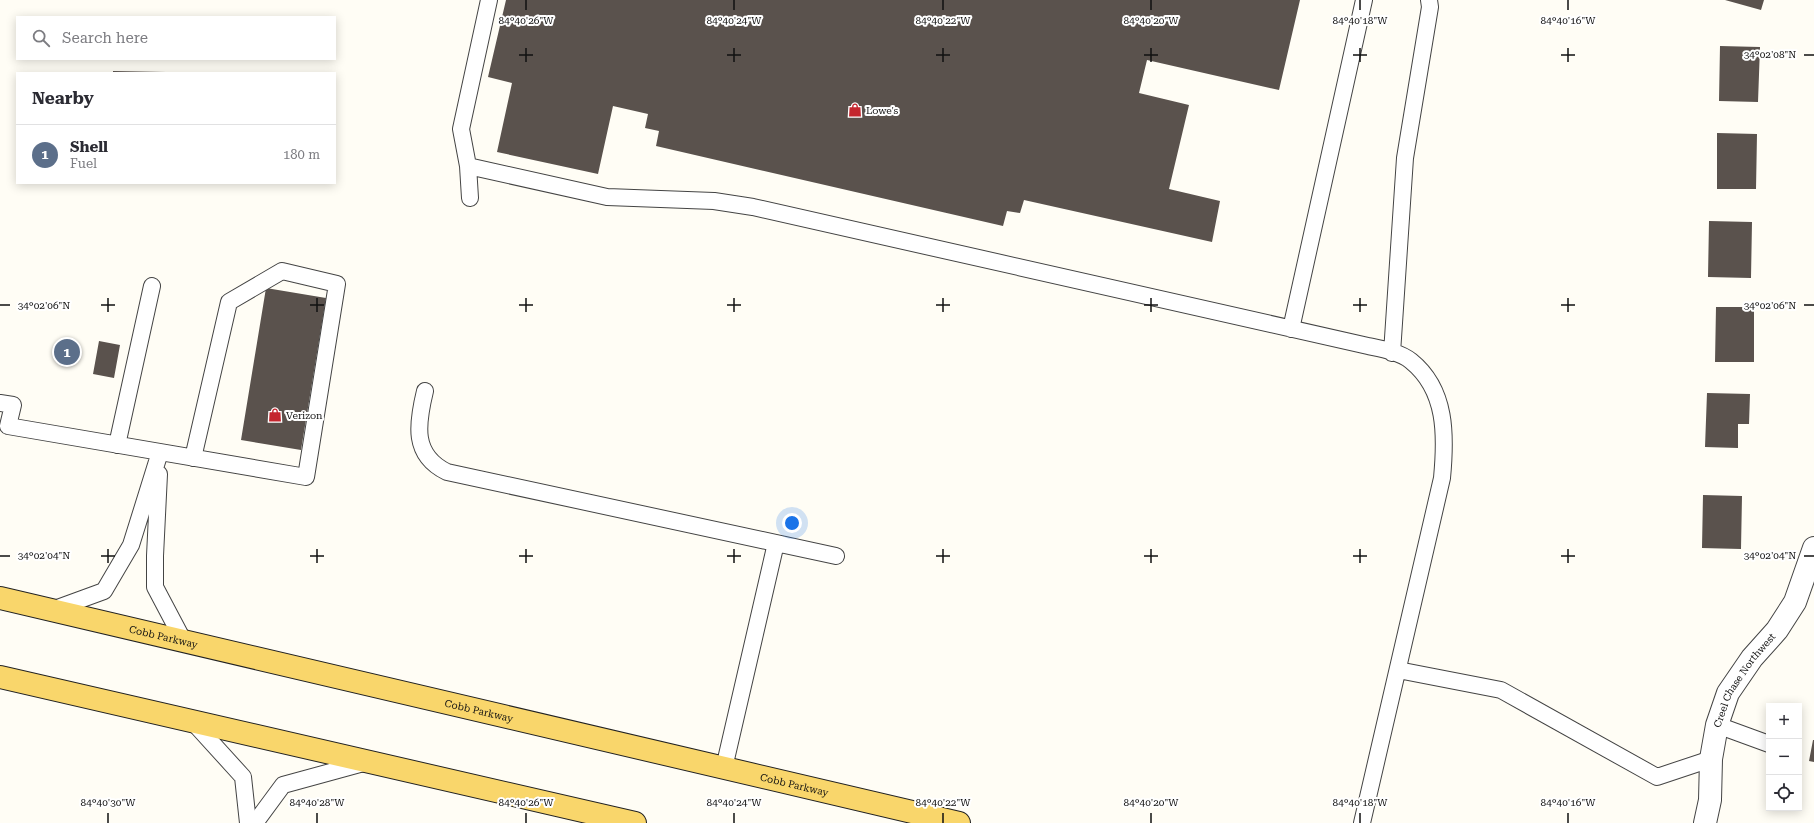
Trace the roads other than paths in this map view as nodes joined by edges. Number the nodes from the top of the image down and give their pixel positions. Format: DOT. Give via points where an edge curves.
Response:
graph roads {
  1 [pos="489,0"];
  2 [pos="1364,0"];
  3 [pos="1429,0"];
  4 [pos="468,166"];
  5 [pos="470,198"];
  6 [pos="152,286"];
  7 [pos="1291,329"];
  8 [pos="1392,353"];
  9 [pos="425,391"];
  10 [pos="0,403"];
  11 [pos="117,445"];
  12 [pos="160,452"];
  13 [pos="193,458"];
  14 [pos="776,543"];
  15 [pos="1814,548"];
  16 [pos="836,556"];
  17 [pos="0,598"];
  18 [pos="52,610"];
  19 [pos="183,640"];
  20 [pos="1398,670"];
  21 [pos="0,677"];
  22 [pos="192,722"];
  23 [pos="1718,725"];
  24 [pos="1766,743"];
  25 [pos="1711,760"];
  26 [pos="367,762"];
  27 [pos="724,768"];
  28 [pos="248,823"];
  29 [pos="255,823"];
  30 [pos="635,823"];
  31 [pos="959,823"];
  32 [pos="1362,823"];
  33 [pos="1706,823"];
  1 -- 4 [label="lane" via="461,129"];
  2 -- 7 [label="lane"];
  3 -- 8 [label="lane" via="1430,7 1405,158"];
  4 -- 5 [label="lane"];
  4 -- 7 [label="lane" via="607,197 714,201 753,207"];
  6 -- 11 [label="lane"];
  7 -- 8 [label="lane"];
  8 -- 20 [label="lane" via="1411,361 1433,388 1440,404 1444,442 1440,491"];
  9 -- 14 [label="lane" via="420,416 423,452 434,464 448,472"];
  10 -- 11 [label="lane" via="14,406 8,426"];
  11 -- 12 [label="lane"];
  12 -- 13 [label="lane"];
  12 -- 18 [label="lane" via="131,545 104,591"];
  12 -- 19 [label="lane" via="155,587"];
  13 -- 13 [label="lane" via="306,477 338,284 282,271 229,302"];
  14 -- 16 [label="lane"];
  14 -- 27 [label="lane"];
  15 -- 23 [label="street, Creel Chase Northwest" via="1795,602 1777,630 1752,658 1728,693"];
  17 -- 18 [label="main road, Cobb Parkway"];
  18 -- 19 [label="main road, Cobb Parkway"];
  19 -- 27 [label="main road, Cobb Parkway"];
  20 -- 25 [label="lane" via="1501,690 1657,778"];
  20 -- 32 [label="lane"];
  21 -- 22 [label="main road"];
  22 -- 26 [label="main road"];
  22 -- 28 [label="lane" via="243,778"];
  23 -- 24 [label="lane"];
  23 -- 25 [label="street, Creel Chase Northwest"];
  25 -- 33 [label="street, Creel Chase Northwest" via="1710,800"];
  26 -- 29 [label="lane" via="283,785"];
  26 -- 30 [label="main road"];
  27 -- 31 [label="main road, Cobb Parkway"];
}
